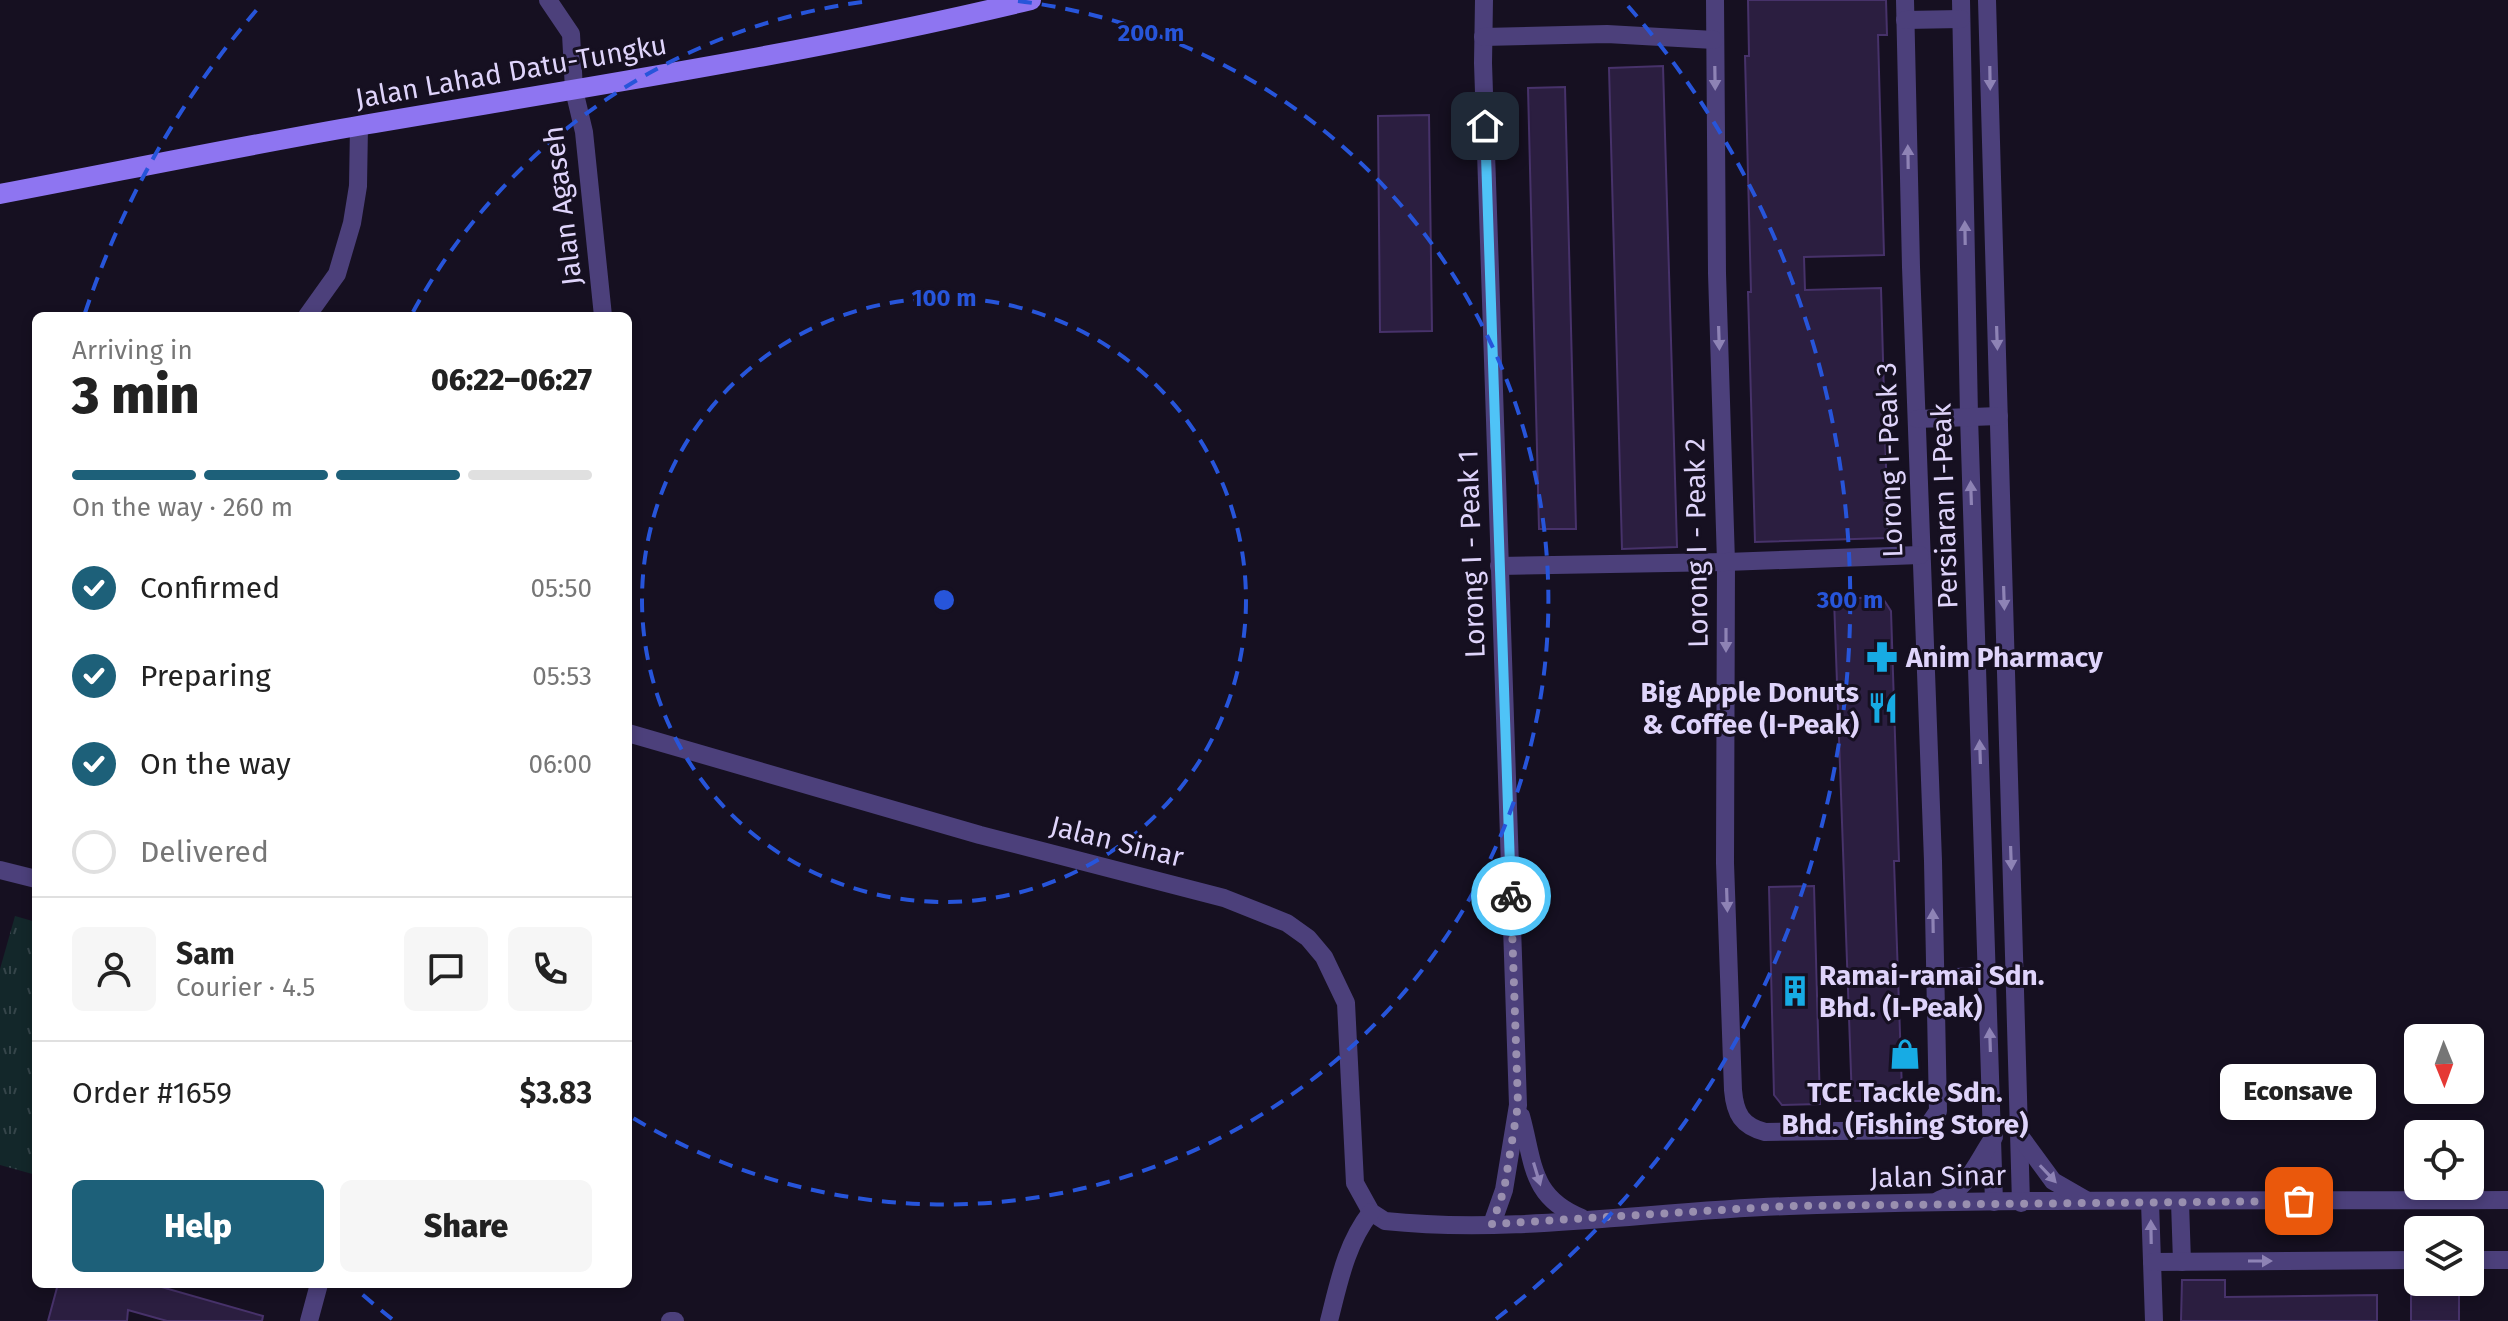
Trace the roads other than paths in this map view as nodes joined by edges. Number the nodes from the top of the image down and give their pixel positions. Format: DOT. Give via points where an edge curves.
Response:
graph roads {
  1 [pos="548,0"];
  2 [pos="1031,0"];
  3 [pos="1484,0"];
  4 [pos="1715,0"];
  5 [pos="1905,0"];
  6 [pos="1961,0"];
  7 [pos="1987,0"];
  8 [pos="1961,19"];
  9 [pos="1905,20"];
  10 [pos="1483,37"];
  11 [pos="1714,40"];
  12 [pos="574,90"];
  13 [pos="359,126"];
  14 [pos="0,194"];
  15 [pos="310,312"];
  16 [pos="603,312"];
  17 [pos="1969,416"];
  18 [pos="1999,416"];
  19 [pos="1917,419"];
  20 [pos="1920,555"];
  21 [pos="1726,562"];
  22 [pos="1499,566"];
  23 [pos="632,734"];
  24 [pos="0,870"];
  25 [pos="32,878"];
  26 [pos="2014,974"];
  27 [pos="1988,976"];
  28 [pos="1934,978"];
  29 [pos="1518,1105"];
  30 [pos="1938,1111"];
  31 [pos="2019,1133"];
  32 [pos="1994,1137"];
  33 [pos="2508,1200"];
  34 [pos="1994,1202"];
  35 [pos="2089,1202"];
  36 [pos="2150,1202"];
  37 [pos="2180,1202"];
  38 [pos="2021,1203"];
  39 [pos="1929,1204"];
  40 [pos="1371,1212"];
  41 [pos="1586,1219"];
  42 [pos="1492,1224"];
  43 [pos="2404,1260"];
  44 [pos="2484,1260"];
  45 [pos="2508,1260"];
  46 [pos="2152,1262"];
  47 [pos="2182,1262"];
  48 [pos="318,1288"];
  49 [pos="309,1321"];
  50 [pos="1329,1321"];
  51 [pos="2154,1321"];
  1 -- 12 [label="street, Jalan Agaseh" via="571,34"];
  2 -- 12 [label="main road, Jalan Lahad Datu-Tungku"];
  3 -- 10 [label="street, Lorong I - Peak 1"];
  4 -- 11 [label="street, Lorong I - Peak 2"];
  5 -- 9 [label="street, Lorong I-Peak 3"];
  6 -- 8 [label="street, Persiaran I-Peak"];
  7 -- 18 [label="street, one-way"];
  8 -- 9 [label="street"];
  17 -- 8 [label="street, Persiaran I-Peak, one-way"];
  19 -- 9 [label="street, Lorong I-Peak 3, one-way"];
  10 -- 11 [label="street" via="1607,34"];
  10 -- 22 [label="street, Lorong I - Peak 1"];
  11 -- 21 [label="street, Lorong I - Peak 2, one-way"];
  12 -- 13 [label="main road, Jalan Lahad Datu-Tungku"];
  12 -- 16 [label="street, Jalan Agaseh" via="584,132"];
  13 -- 14 [label="main road, Jalan Lahad Datu-Tungku"];
  13 -- 15 [label="street" via="352,223 337,274"];
  17 -- 18 [label="street"];
  17 -- 19 [label="street"];
  27 -- 17 [label="street, Persiaran I-Peak, one-way"];
  18 -- 26 [label="street, one-way"];
  19 -- 20 [label="street, Lorong I-Peak 3"];
  20 -- 21 [label="street"];
  28 -- 20 [label="street, Lorong I-Peak 3, one-way"];
  21 -- 22 [label="street"];
  21 -- 30 [label="street, Lorong I - Peak 2, one-way" via="1725,863 1735,1106 1750,1128 1765,1132 1917,1130 1927,1127"];
  22 -- 29 [label="street, Lorong I - Peak 1"];
  23 -- 40 [label="street, Jalan Sinar" via="955,828 1224,898 1287,923 1324,957 1346,1003 1355,1183"];
  24 -- 25 [label="street"];
  26 -- 27 [label="street"];
  26 -- 31 [label="street"];
  27 -- 28 [label="street"];
  32 -- 27 [label="street, Persiaran I-Peak, one-way"];
  28 -- 30 [label="street, Lorong I-Peak 3"];
  29 -- 41 [label="street, Lorong I - Peak 1, one-way" via="1541,1188 1563,1210"];
  29 -- 42 [label="street, Lorong I - Peak 1" via="1504,1190"];
  31 -- 35 [label="street, one-way" via="2053,1181"];
  31 -- 38 [label="street"];
  32 -- 34 [label="street, Persiaran I-Peak"];
  32 -- 39 [label="street" via="1962,1187"];
  33 -- 37 [label="street, Jalan Sinar"];
  34 -- 38 [label="street, Jalan Sinar"];
  34 -- 39 [label="street, Jalan Sinar"];
  35 -- 36 [label="street, Jalan Sinar"];
  35 -- 38 [label="street, Jalan Sinar"];
  36 -- 37 [label="street, Jalan Sinar"];
  46 -- 36 [label="street, one-way"];
  37 -- 47 [label="street"];
  39 -- 41 [label="street, Jalan Sinar" via="1787,1206"];
  40 -- 42 [label="street, Jalan Sinar" via="1385,1221 1409,1224"];
  40 -- 50 [label="street" via="1350,1246"];
  41 -- 42 [label="street, Jalan Sinar"];
  47 -- 43 [label="street, one-way"];
  44 -- 45 [label="street"];
  46 -- 47 [label="street"];
  46 -- 51 [label="street"];
  48 -- 49 [label="street"];
}
